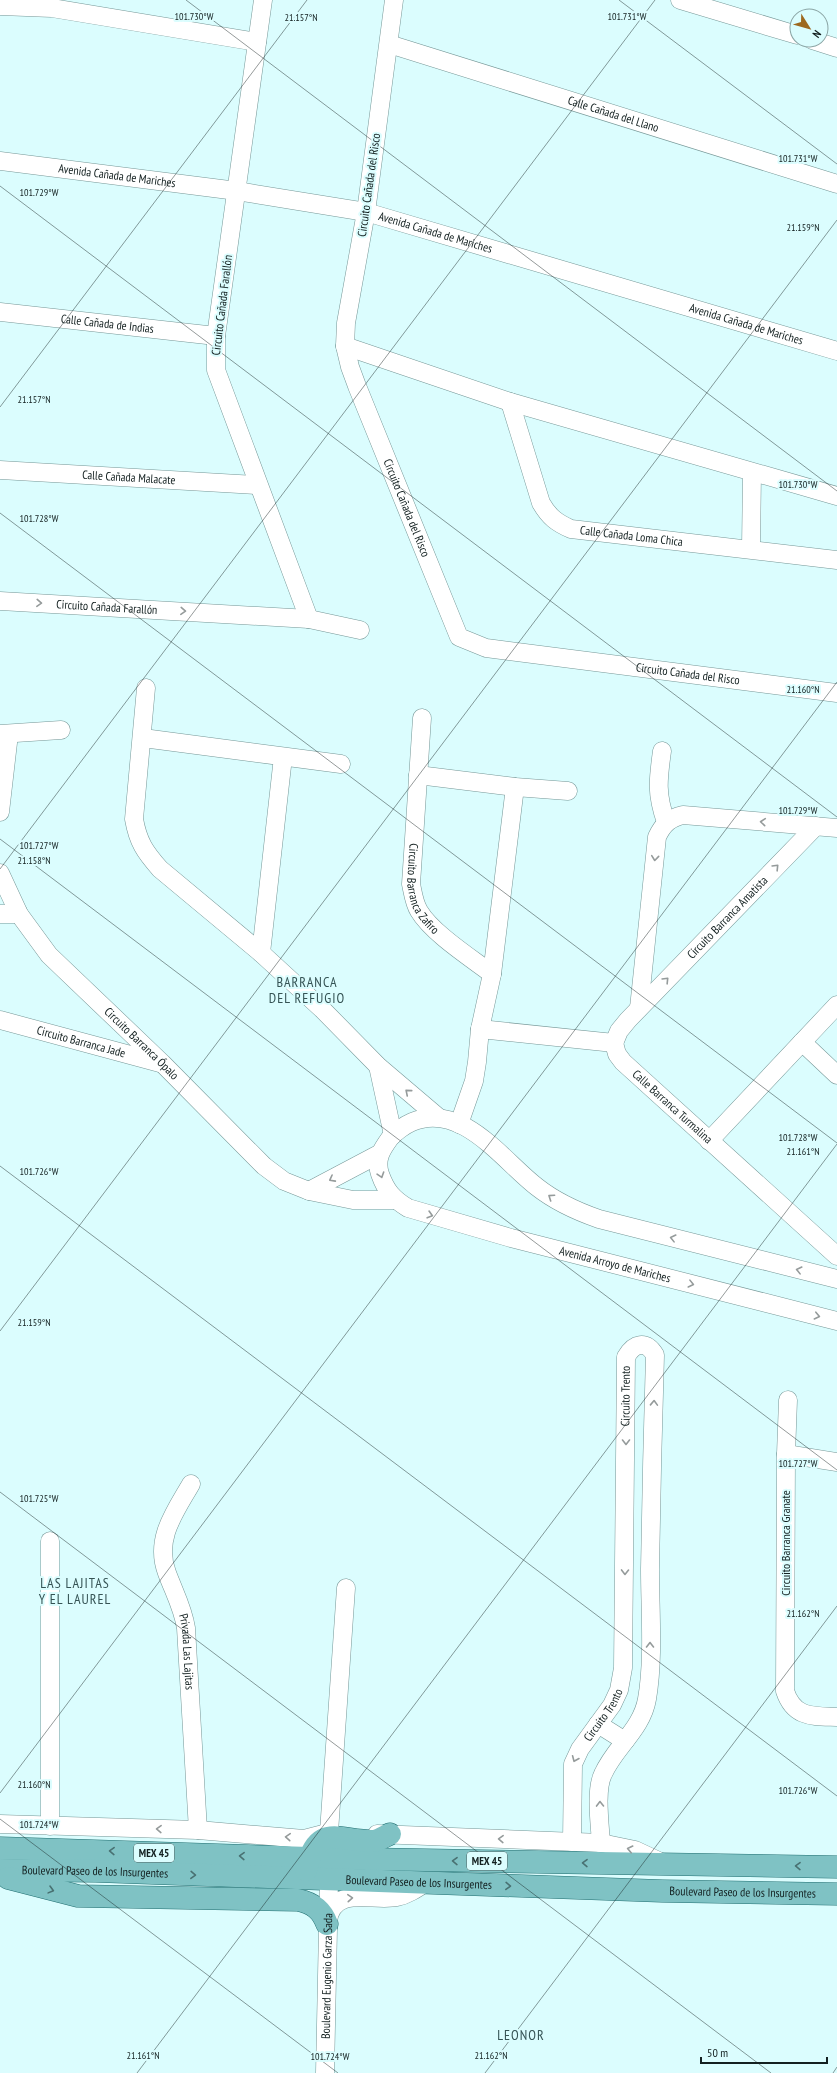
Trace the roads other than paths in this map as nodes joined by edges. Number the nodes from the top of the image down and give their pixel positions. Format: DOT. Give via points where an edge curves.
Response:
graph roads {
  1 [pos="263,0"];
  2 [pos="394,0"];
  3 [pos="680,0"];
  4 [pos="45,4"];
  5 [pos="0,6"];
  6 [pos="789,33"];
  7 [pos="258,42"];
  8 [pos="389,44"];
  9 [pos="0,161"];
  10 [pos="837,184"];
  11 [pos="237,191"];
  12 [pos="366,212"];
  13 [pos="0,312"];
  14 [pos="216,336"];
  15 [pos="345,346"];
  16 [pos="837,351"];
  17 [pos="510,402"];
  18 [pos="0,470"];
  19 [pos="752,473"];
  20 [pos="257,485"];
  21 [pos="837,496"];
  22 [pos="751,548"];
  23 [pos="837,560"];
  24 [pos="0,601"];
  25 [pos="310,619"];
  26 [pos="360,630"];
  27 [pos="146,688"];
  28 [pos="837,693"];
  29 [pos="422,718"];
  30 [pos="62,730"];
  31 [pos="4,734"];
  32 [pos="143,738"];
  33 [pos="662,751"];
  34 [pos="283,757"];
  35 [pos="341,764"];
  36 [pos="418,775"];
  37 [pos="515,787"];
  38 [pos="568,791"];
  39 [pos="0,812"];
  40 [pos="666,822"];
  41 [pos="816,826"];
  42 [pos="837,828"];
  43 [pos="0,873"];
  44 [pos="0,914"];
  45 [pos="19,914"];
  46 [pos="261,953"];
  47 [pos="492,974"];
  48 [pos="837,1005"];
  49 [pos="639,1008"];
  50 [pos="0,1020"];
  51 [pos="480,1030"];
  52 [pos="802,1042"];
  53 [pos="614,1043"];
  54 [pos="162,1064"];
  55 [pos="378,1066"];
  56 [pos="837,1075"];
  57 [pos="438,1117"];
  58 [pos="459,1124"];
  59 [pos="393,1135"];
  60 [pos="709,1141"];
  61 [pos="379,1154"];
  62 [pos="309,1191"];
  63 [pos="395,1200"];
  64 [pos="837,1256"];
  65 [pos="837,1279"];
  66 [pos="837,1321"];
  67 [pos="788,1400"];
  68 [pos="786,1454"];
  69 [pos="837,1462"];
  70 [pos="191,1484"];
  71 [pos="626,1499"];
  72 [pos="651,1500"];
  73 [pos="50,1541"];
  74 [pos="346,1588"];
  75 [pos="623,1668"];
  76 [pos="649,1669"];
  77 [pos="837,1717"];
  78 [pos="598,1724"];
  79 [pos="625,1742"];
  80 [pos="0,1824"];
  81 [pos="50,1826"];
  82 [pos="198,1830"];
  83 [pos="329,1832"];
  84 [pos="390,1834"];
  85 [pos="572,1842"];
  86 [pos="601,1843"];
  87 [pos="0,1848"];
  88 [pos="309,1858"];
  89 [pos="666,1865"];
  90 [pos="837,1867"];
  91 [pos="0,1870"];
  92 [pos="0,1875"];
  93 [pos="304,1879"];
  94 [pos="329,1880"];
  95 [pos="424,1883"];
  96 [pos="837,1894"];
  97 [pos="265,1900"];
  98 [pos="327,1924"];
  99 [pos="325,2073"];
  1 -- 7 [label="street, Circuito Cañada Farallón"];
  2 -- 8 [label="street, Circuito Cañada del Risco"];
  3 -- 6 [label="street"];
  4 -- 5 [label="street"];
  4 -- 7 [label="street"];
  7 -- 11 [label="street, Circuito Cañada Farallón"];
  8 -- 10 [label="street, Calle Cañada del Llano"];
  8 -- 12 [label="street, Circuito Cañada del Risco"];
  9 -- 11 [label="street, Avenida Cañada de Mariches"];
  11 -- 12 [label="street, Avenida Cañada de Mariches"];
  11 -- 14 [label="street, Circuito Cañada Farallón"];
  12 -- 15 [label="street, Circuito Cañada del Risco" via="346,323"];
  12 -- 16 [label="street, Avenida Cañada de Mariches"];
  13 -- 14 [label="street, Calle Cañada de Indias"];
  14 -- 20 [label="street, Circuito Cañada Farallón" via="216,370"];
  15 -- 17 [label="street"];
  15 -- 28 [label="street, Circuito Cañada del Risco" via="357,386 459,637 486,648"];
  17 -- 19 [label="street"];
  17 -- 22 [label="street, Calle Cañada Loma Chica" via="541,503 558,524 571,529"];
  18 -- 20 [label="street, Calle Cañada Malacate"];
  19 -- 21 [label="street"];
  19 -- 22 [label="street"];
  20 -- 25 [label="street, Circuito Cañada Farallón"];
  22 -- 23 [label="street, Calle Cañada Loma Chica"];
  24 -- 25 [label="street, Circuito Cañada Farallón, one-way"];
  25 -- 26 [label="street, Circuito Cañada Farallón"];
  27 -- 32 [label="street"];
  29 -- 36 [label="street, Circuito Barranca Zafiro"];
  30 -- 31 [label="street"];
  31 -- 39 [label="street"];
  32 -- 34 [label="street"];
  32 -- 46 [label="street" via="134,819 137,836 145,853 160,869"];
  33 -- 40 [label="street" via="657,785"];
  34 -- 35 [label="street"];
  34 -- 46 [label="street"];
  36 -- 37 [label="street"];
  36 -- 47 [label="street, Circuito Barranca Zafiro" via="411,884 414,898 419,911 429,924"];
  37 -- 38 [label="street"];
  37 -- 47 [label="street"];
  41 -- 40 [label="street, one-way" via="683,816 674,817"];
  40 -- 49 [label="street, one-way" via="657,836"];
  41 -- 42 [label="street"];
  49 -- 41 [label="street, Circuito Barranca Amatista, one-way"];
  43 -- 45 [label="street, Circuito Barranca Ópalo"];
  44 -- 45 [label="street"];
  45 -- 54 [label="street, Circuito Barranca Ópalo" via="49,955"];
  46 -- 55 [label="street" via="322,1009"];
  47 -- 51 [label="street"];
  48 -- 52 [label="street"];
  49 -- 53 [label="street, Circuito Barranca Amatista" via="619,1031"];
  50 -- 54 [label="street, Circuito Barranca Jade"];
  51 -- 53 [label="street"];
  51 -- 58 [label="street" via="474,1081"];
  52 -- 56 [label="street"];
  52 -- 60 [label="street"];
  53 -- 60 [label="street, Calle Barranca Turmalina" via="623,1062"];
  54 -- 62 [label="street, Circuito Barranca Ópalo" via="264,1166 284,1180"];
  57 -- 55 [label="street, one-way"];
  55 -- 59 [label="street"];
  57 -- 58 [label="street"];
  57 -- 59 [label="street" via="422,1118"];
  65 -- 58 [label="street, one-way" via="576,1211 537,1187 481,1136"];
  59 -- 61 [label="street"];
  60 -- 64 [label="street, Calle Barranca Turmalina"];
  61 -- 62 [label="street, one-way"];
  61 -- 63 [label="street, one-way" via="379,1170 384,1185"];
  62 -- 63 [label="street, Circuito Barranca Ópalo" via="353,1200"];
  63 -- 66 [label="street, Avenida Arroyo de Mariches, one-way" via="423,1213 511,1238"];
  67 -- 68 [label="street, Circuito Barranca Granate"];
  68 -- 69 [label="street"];
  68 -- 77 [label="street, Circuito Barranca Granate" via="785,1691 789,1702 796,1710 808,1716"];
  70 -- 82 [label="street, Privada Las Lajitas" via="164,1535 162,1554 166,1572 184,1614 186,1628"];
  71 -- 72 [label="street"];
  72 -- 71 [label="street, Circuito Trento, one-way" via="655,1355 651,1348 644,1344 636,1345 626,1357"];
  71 -- 75 [label="street, Circuito Trento, one-way"];
  76 -- 72 [label="street, Circuito Trento, one-way"];
  73 -- 81 [label="street"];
  74 -- 83 [label="street"];
  75 -- 76 [label="street"];
  75 -- 78 [label="street, Circuito Trento" via="619,1690"];
  76 -- 79 [label="street, Circuito Trento" via="645,1710"];
  78 -- 79 [label="street"];
  78 -- 85 [label="street, Circuito Trento, one-way" via="580,1749 573,1764"];
  86 -- 79 [label="street, Circuito Trento, one-way" via="602,1775"];
  80 -- 81 [label="street"];
  82 -- 81 [label="street, one-way"];
  83 -- 82 [label="street, one-way" via="304,1838"];
  83 -- 84 [label="street"];
  85 -- 84 [label="street, one-way"];
  84 -- 88 [label="main road" via="374,1841 326,1837 318,1842"];
  85 -- 86 [label="street"];
  89 -- 86 [label="street, one-way" via="636,1850"];
  88 -- 87 [label="main road, Boulevard Paseo de los Insurgentes / MEX 45, one-way"];
  89 -- 88 [label="main road, Boulevard Paseo de los Insurgentes / MEX 45, one-way"];
  88 -- 93 [label="main road"];
  88 -- 94 [label="main road"];
  90 -- 89 [label="main road, Boulevard Paseo de los Insurgentes / MEX 45, one-way"];
  91 -- 93 [label="main road, Boulevard Paseo de los Insurgentes / MEX 45, one-way"];
  92 -- 97 [label="main road, one-way" via="78,1896"];
  93 -- 94 [label="main road, Boulevard Paseo de los Insurgentes / MEX 45"];
  93 -- 97 [label="main road" via="289,1897"];
  94 -- 95 [label="main road, Boulevard Paseo de los Insurgentes / MEX 45"];
  94 -- 98 [label="street, Boulevard Eugenio Garza Sada"];
  95 -- 96 [label="main road, Boulevard Paseo de los Insurgentes / MEX 45, one-way"];
  98 -- 95 [label="street, one-way" via="332,1908 344,1898 397,1897"];
  97 -- 98 [label="main road" via="308,1902 323,1914"];
  98 -- 99 [label="street, Boulevard Eugenio Garza Sada"];
}
